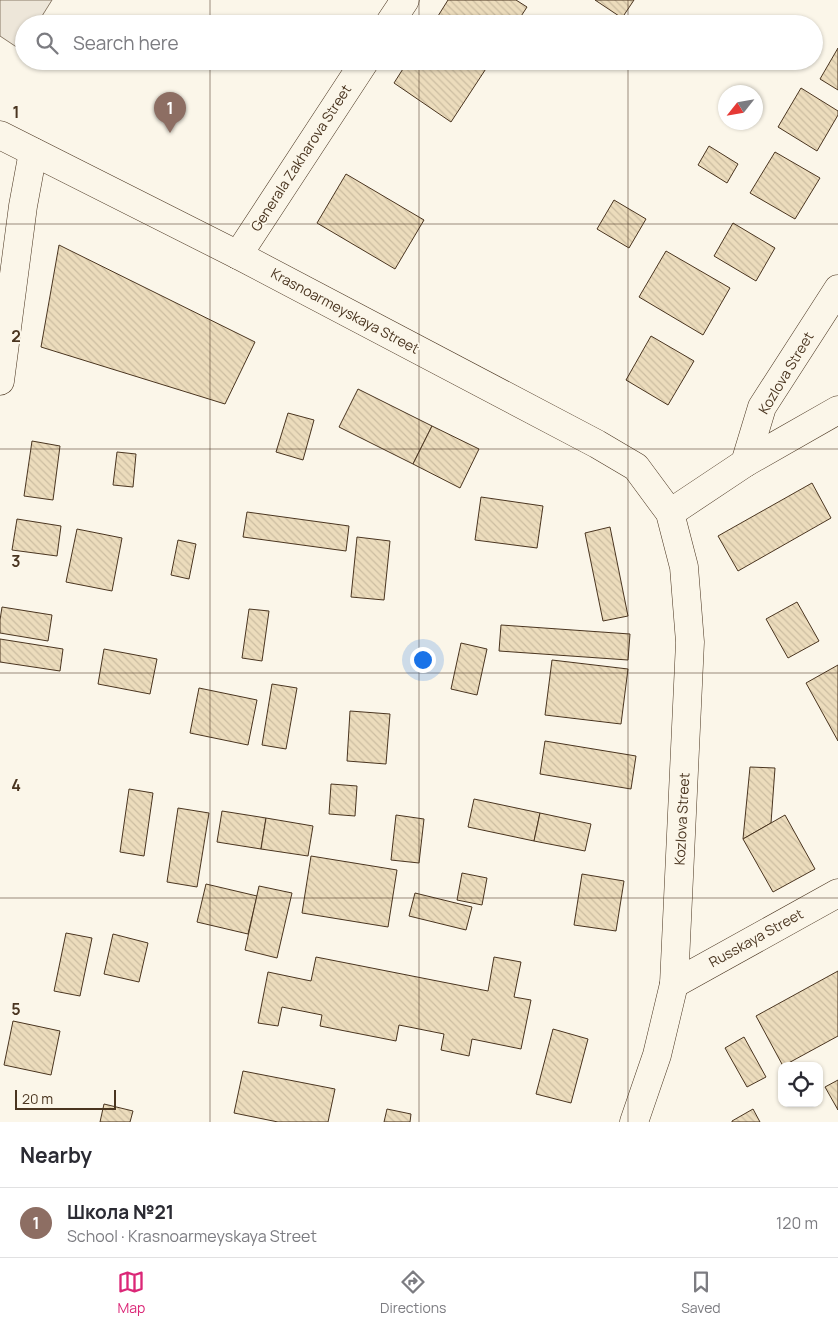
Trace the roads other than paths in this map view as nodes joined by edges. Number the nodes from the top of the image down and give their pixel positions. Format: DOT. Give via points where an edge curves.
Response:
graph roads {
  1 [pos="404,0"];
  2 [pos="395,15"];
  3 [pos="358,70"];
  4 [pos="0,135"];
  5 [pos="33,152"];
  6 [pos="238,255"];
  7 [pos="838,288"];
  8 [pos="0,381"];
  9 [pos="838,410"];
  10 [pos="745,463"];
  11 [pos="670,513"];
  12 [pos="838,893"];
  13 [pos="674,984"];
  14 [pos="634,1122"];
  1 -- 2 [label="main road"];
  3 -- 6 [label="main road, Generala Zakharova Street"];
  4 -- 5 [label="main road, Krasnoarmeyskaya Street"];
  5 -- 6 [label="main road, Krasnoarmeyskaya Street"];
  5 -- 8 [label="main road" via="22,206"];
  6 -- 11 [label="main road, Krasnoarmeyskaya Street" via="628,462 636,467"];
  7 -- 10 [label="main road, Kozlova Street" via="762,407"];
  9 -- 10 [label="main road"];
  10 -- 11 [label="main road"];
  11 -- 13 [label="main road, Kozlova Street" via="684,567 690,642"];
  12 -- 13 [label="main road, Russkaya Street"];
  13 -- 14 [label="main road, Kozlova Street" via="658,1055"];
}
